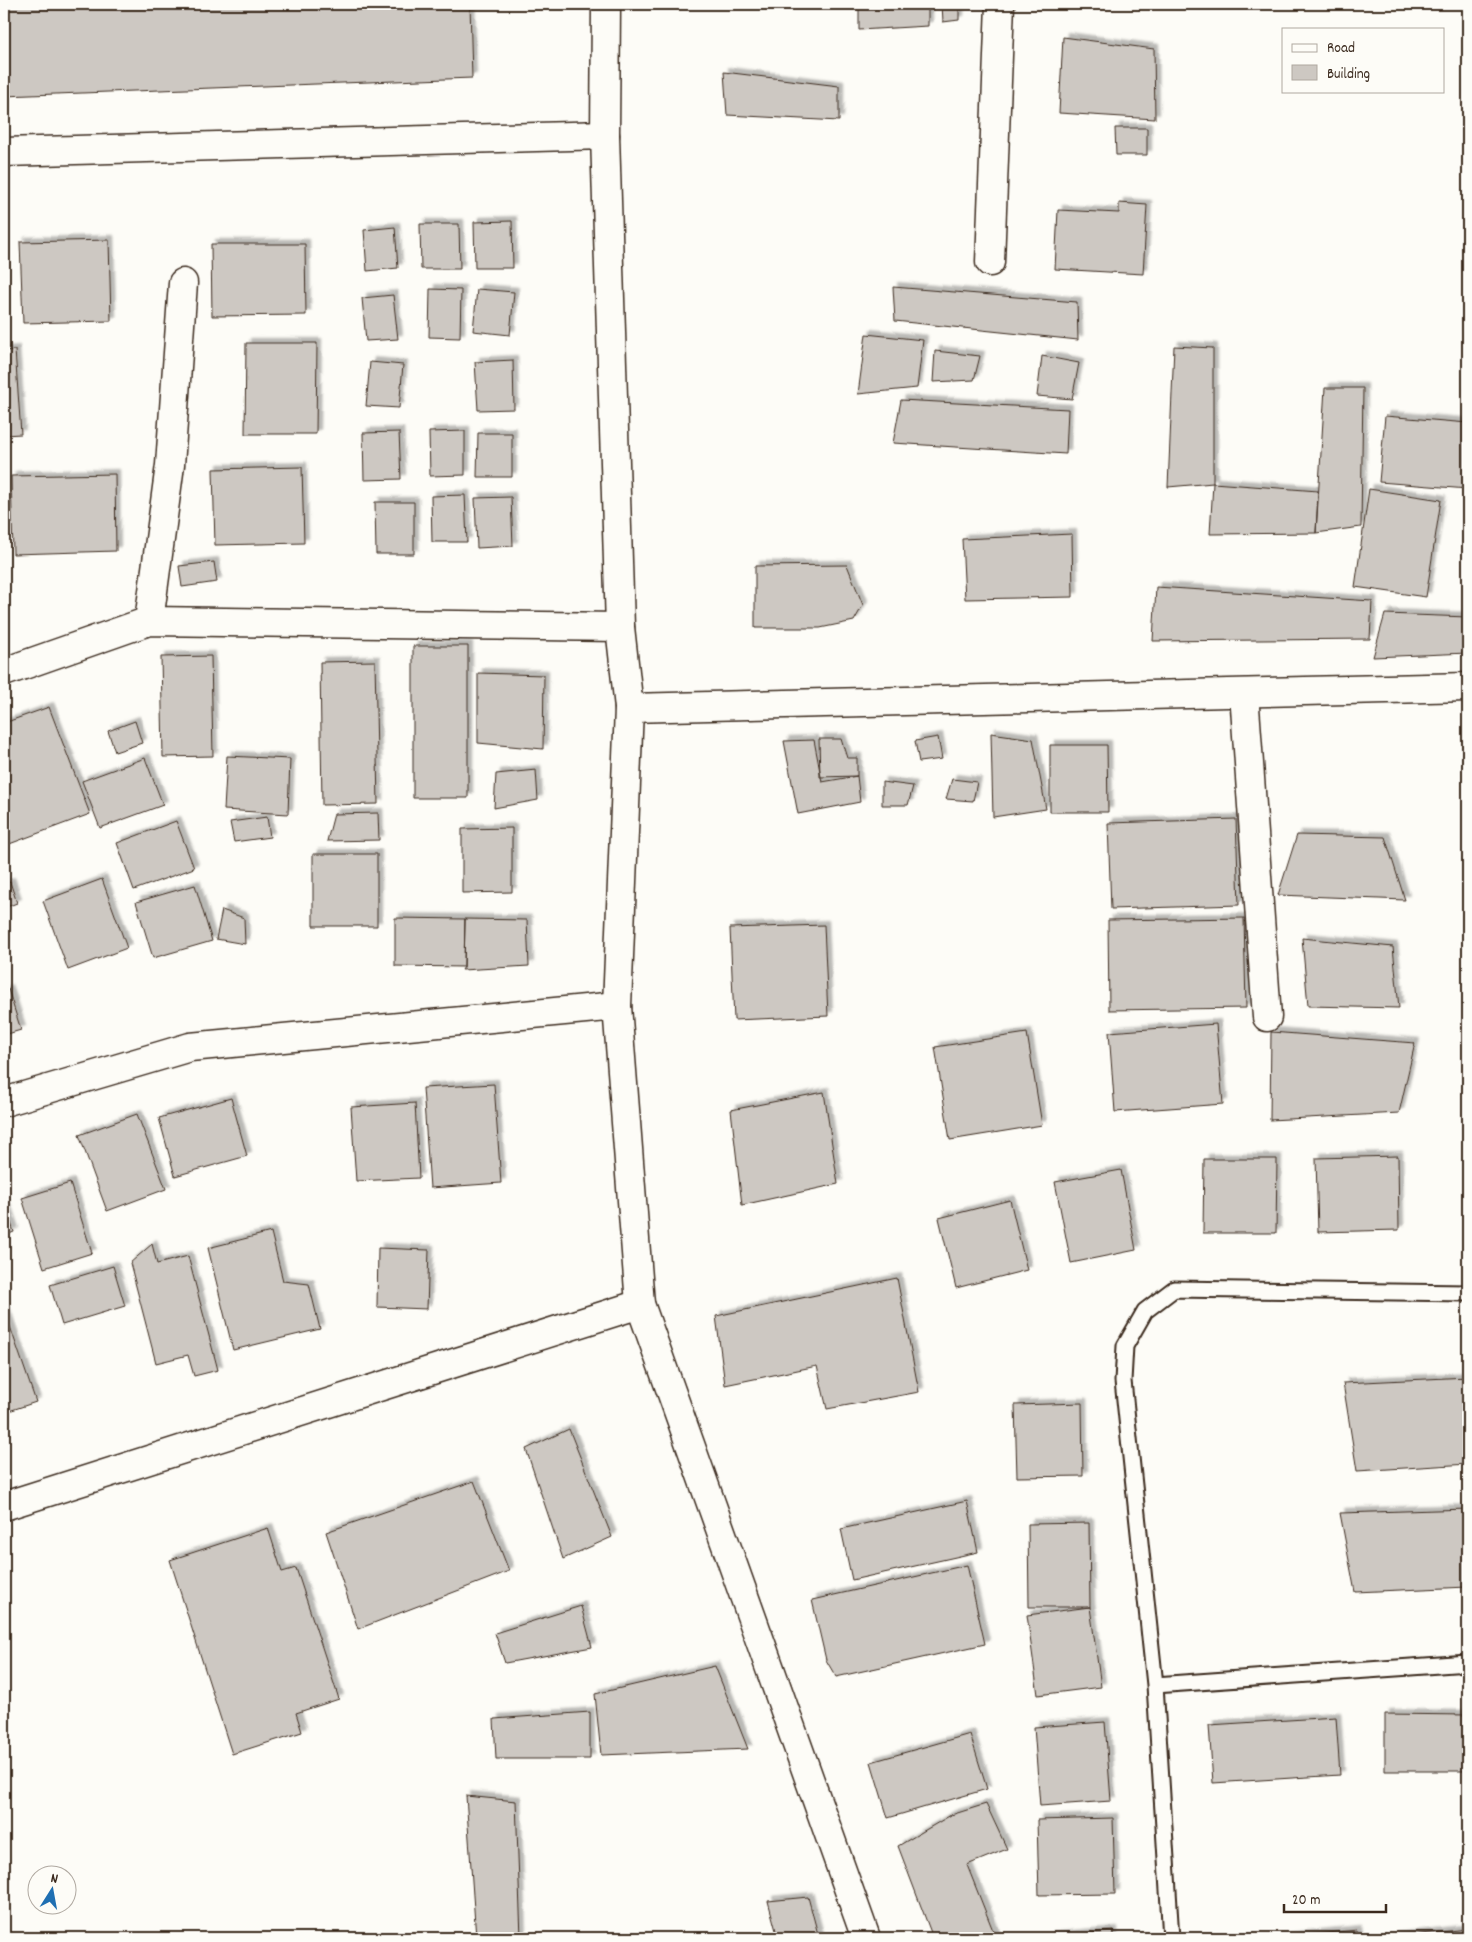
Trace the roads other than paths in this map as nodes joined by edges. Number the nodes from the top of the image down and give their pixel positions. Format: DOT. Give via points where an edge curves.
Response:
graph roads {
  1 [pos="606,4"];
  2 [pos="1000,4"];
  3 [pos="605,135"];
  4 [pos="4,152"];
  5 [pos="990,262"];
  6 [pos="183,283"];
  7 [pos="149,621"];
  8 [pos="620,627"];
  9 [pos="4,672"];
  10 [pos="1468,687"];
  11 [pos="1244,693"];
  12 [pos="629,708"];
  13 [pos="617,1006"];
  14 [pos="1268,1017"];
  15 [pos="4,1102"];
  16 [pos="1468,1293"];
  17 [pos="640,1304"];
  18 [pos="4,1506"];
  19 [pos="1468,1663"];
  20 [pos="1155,1685"];
  21 [pos="866,1938"];
  22 [pos="1171,1938"];
  1 -- 3 [label="street"];
  2 -- 5 [label="street"];
  3 -- 4 [label="street"];
  3 -- 8 [label="street"];
  6 -- 7 [label="street" via="170,465"];
  7 -- 8 [label="street"];
  7 -- 9 [label="street"];
  8 -- 12 [label="street"];
  10 -- 11 [label="street"];
  11 -- 12 [label="street"];
  11 -- 14 [label="street"];
  12 -- 13 [label="street"];
  13 -- 15 [label="street" via="190,1047"];
  13 -- 17 [label="street"];
  16 -- 20 [label="lane" via="1174,1289 1145,1311 1125,1346 1122,1381"];
  17 -- 18 [label="street"];
  17 -- 21 [label="street"];
  19 -- 20 [label="lane"];
  20 -- 22 [label="lane"];
}
